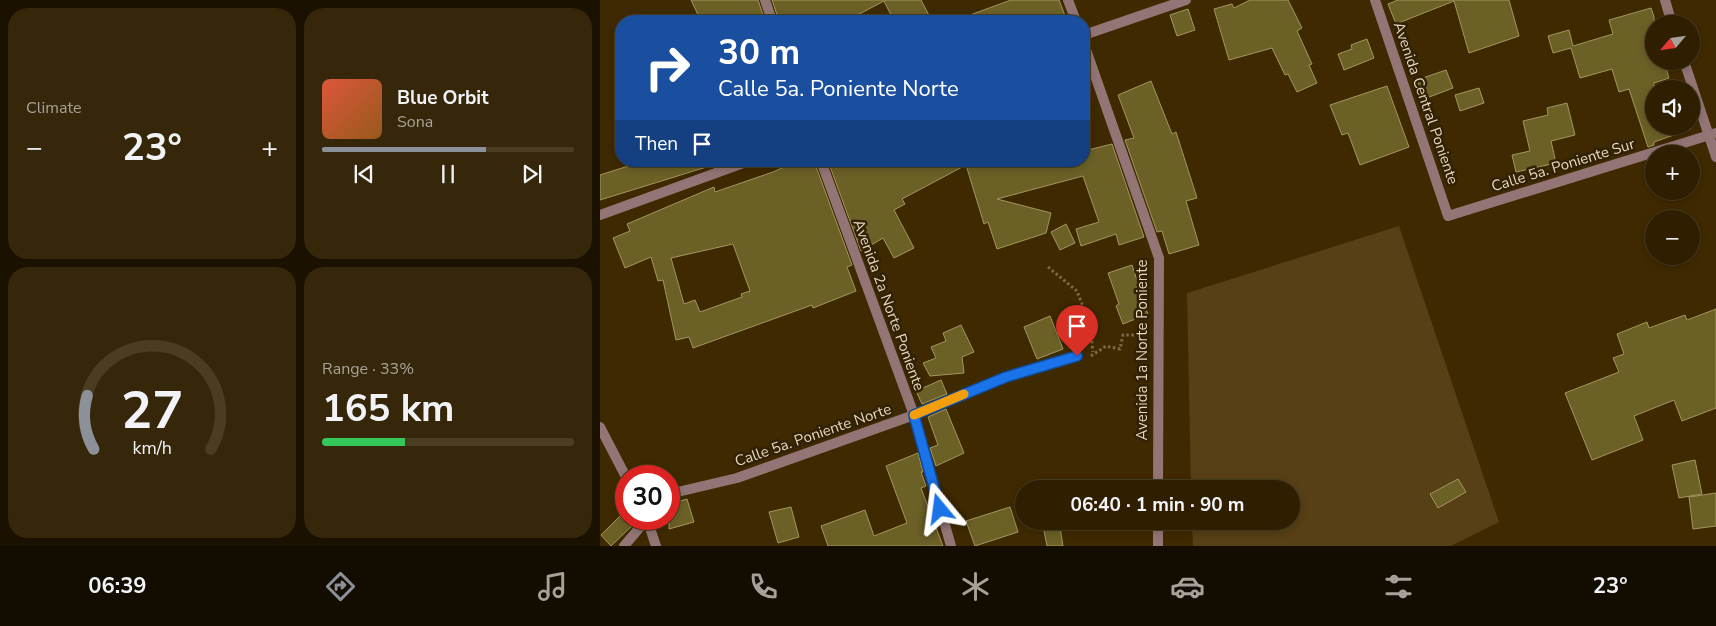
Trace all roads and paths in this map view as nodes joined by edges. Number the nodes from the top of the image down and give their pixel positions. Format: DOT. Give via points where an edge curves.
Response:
graph roads {
  1 [pos="764,0"];
  2 [pos="1068,0"];
  3 [pos="1186,0"];
  4 [pos="1375,0"];
  5 [pos="1665,0"];
  6 [pos="770,15"];
  7 [pos="1074,15"];
  8 [pos="1669,15"];
  9 [pos="1090,33"];
  10 [pos="1090,61"];
  11 [pos="1687,70"];
  12 [pos="1712,135"];
  13 [pos="1716,157"];
  14 [pos="732,167"];
  15 [pos="823,167"];
  16 [pos="600,215"];
  17 [pos="1448,216"];
  18 [pos="1048,268"];
  19 [pos="1158,334"];
  20 [pos="1106,346"];
  21 [pos="1077,356"];
  22 [pos="1093,356"];
  23 [pos="914,415"];
  24 [pos="600,427"];
  25 [pos="620,465"];
  26 [pos="1158,480"];
  27 [pos="680,491"];
  28 [pos="638,530"];
  29 [pos="651,530"];
  30 [pos="1158,530"];
  31 [pos="624,546"];
  32 [pos="656,546"];
  33 [pos="951,546"];
  34 [pos="1158,546"];
  1 -- 6 [label="street"];
  2 -- 7 [label="street"];
  3 -- 9 [label="street"];
  4 -- 17 [label="street, Avenida Central Poniente"];
  5 -- 8 [label="street"];
  10 -- 19 [label="street, Avenida 1a Norte Poniente" via="1159,258"];
  11 -- 12 [label="street"];
  12 -- 13 [label="street"];
  12 -- 17 [label="street, Calle 5a. Poniente Sur"];
  14 -- 16 [label="street"];
  15 -- 23 [label="street, Avenida 2a Norte Poniente"];
  18 -- 22 [label="path" via="1077,291 1090,325"];
  19 -- 20 [label="path" via="1123,335 1120,349"];
  19 -- 26 [label="street, Avenida 1a Norte Poniente"];
  21 -- 23 [label="street, Calle 5a. Poniente Norte" via="1006,377"];
  23 -- 27 [label="street, Calle 5a. Poniente Norte" via="737,478"];
  23 -- 33 [label="street, Avenida 2a Norte Poniente"];
  24 -- 25 [label="street"];
  28 -- 31 [label="street"];
  29 -- 32 [label="street"];
  30 -- 34 [label="street"];
}
